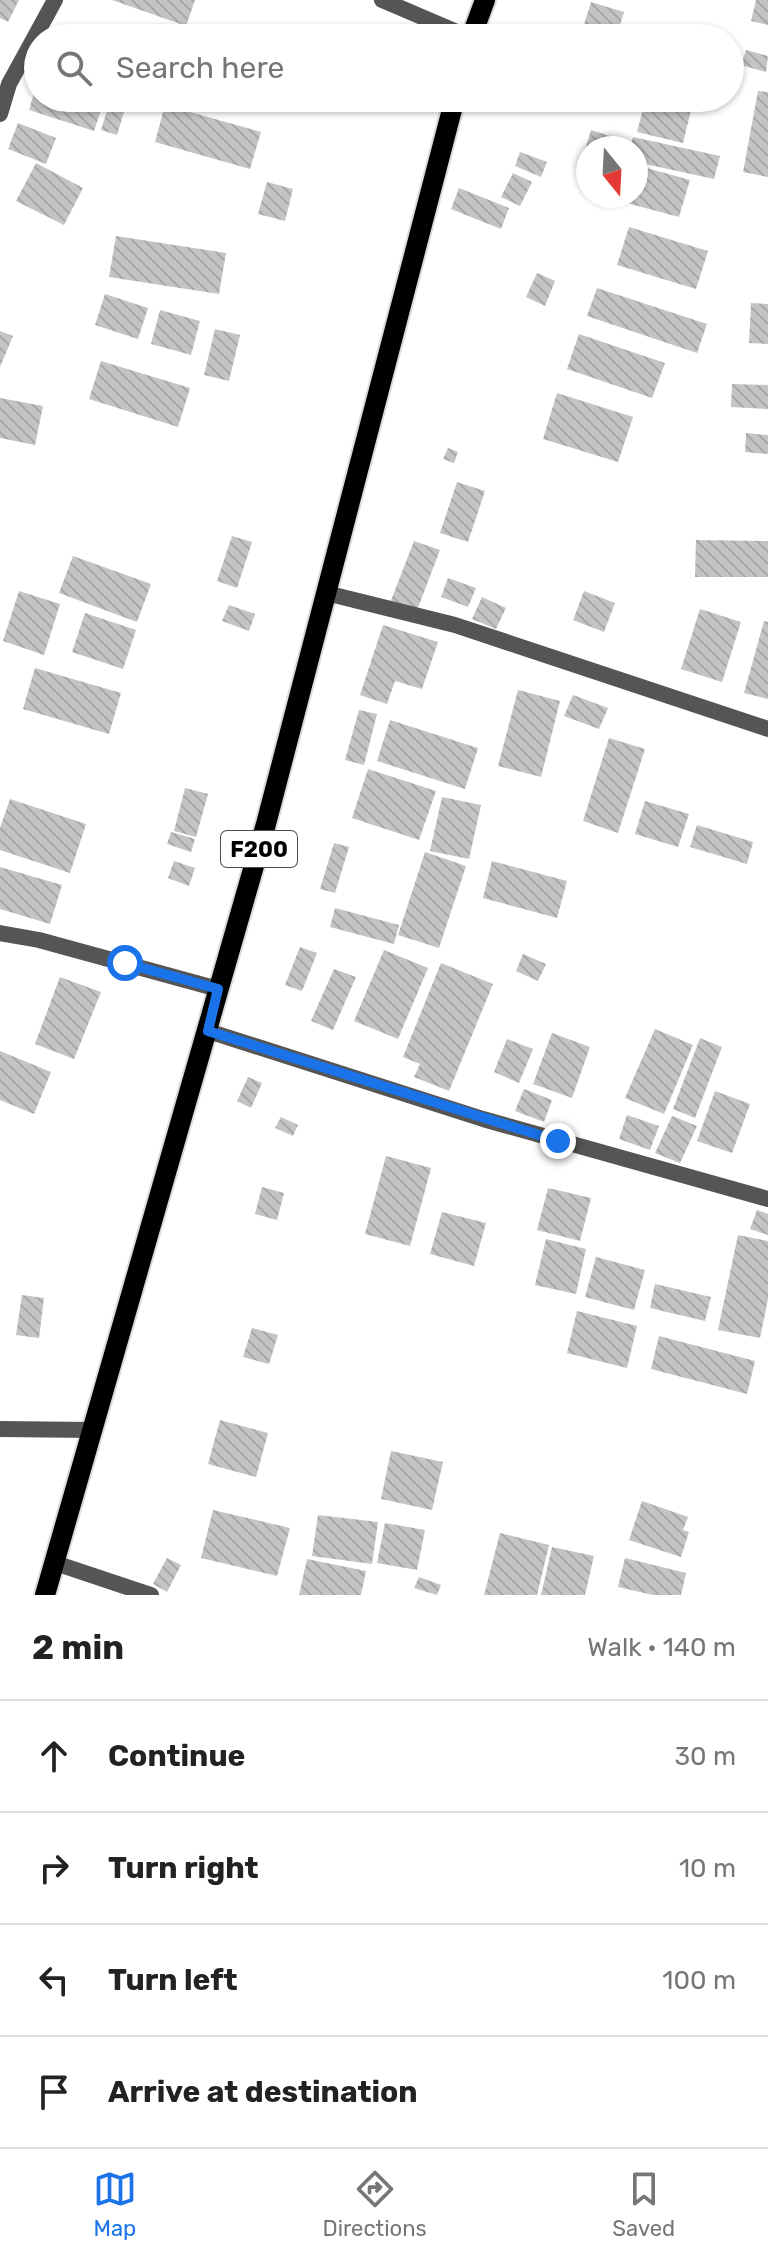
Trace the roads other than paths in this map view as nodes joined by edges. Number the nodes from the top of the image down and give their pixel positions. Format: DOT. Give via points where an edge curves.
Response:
graph roads {
  1 [pos="55,0"];
  2 [pos="382,0"];
  3 [pos="485,0"];
  4 [pos="42,24"];
  5 [pos="438,24"];
  6 [pos="476,24"];
  7 [pos="24,57"];
  8 [pos="451,112"];
  9 [pos="0,114"];
  10 [pos="326,593"];
  11 [pos="768,729"];
  12 [pos="0,933"];
  13 [pos="218,989"];
  14 [pos="208,1031"];
  15 [pos="768,1199"];
  16 [pos="0,1429"];
  17 [pos="93,1430"];
  18 [pos="55,1563"];
  19 [pos="45,1595"];
  20 [pos="151,1595"];
  1 -- 4 [label="street"];
  2 -- 5 [label="street"];
  3 -- 6 [label="main road"];
  7 -- 9 [label="street"];
  8 -- 10 [label="main road, F200"];
  10 -- 11 [label="street" via="455,625"];
  10 -- 13 [label="main road, F200"];
  12 -- 13 [label="street"];
  13 -- 14 [label="main road, F200"];
  14 -- 15 [label="street" via="483,1119"];
  14 -- 17 [label="main road, F200"];
  16 -- 17 [label="street"];
  17 -- 18 [label="main road, F200"];
  18 -- 19 [label="main road, F200"];
  18 -- 20 [label="street"];
}
